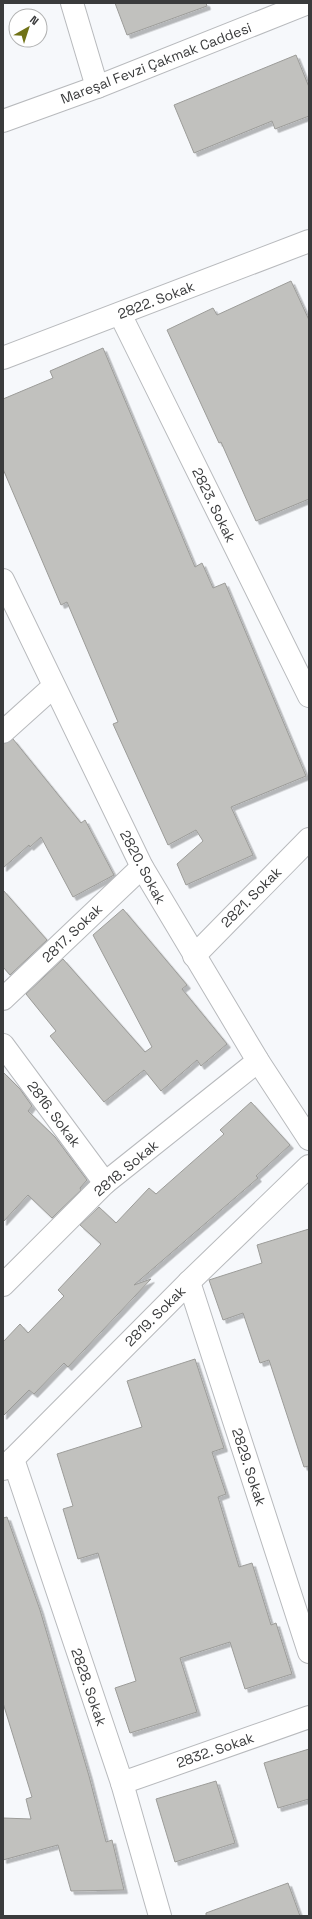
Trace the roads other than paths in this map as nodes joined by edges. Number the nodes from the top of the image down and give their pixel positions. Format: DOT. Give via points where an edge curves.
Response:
graph roads {
  1 [pos="72,3"];
  2 [pos="308,3"];
  3 [pos="97,88"];
  4 [pos="3,121"];
  5 [pos="307,246"];
  6 [pos="120,314"];
  7 [pos="3,358"];
  8 [pos="3,580"];
  9 [pos="53,686"];
  10 [pos="309,696"];
  11 [pos="3,732"];
  12 [pos="309,839"];
  13 [pos="142,867"];
  14 [pos="194,956"];
  15 [pos="3,999"];
  16 [pos="3,1045"];
  17 [pos="258,1061"];
  18 [pos="309,1139"];
  19 [pos="309,1166"];
  20 [pos="105,1183"];
  21 [pos="189,1282"];
  22 [pos="3,1285"];
  23 [pos="8,1464"];
  24 [pos="309,1652"];
  25 [pos="309,1717"];
  26 [pos="122,1783"];
  27 [pos="160,1916"];
  1 -- 3 [label="street"];
  2 -- 3 [label="street, Mareşal Fevzi Çakmak Caddesi"];
  3 -- 4 [label="street, Mareşal Fevzi Çakmak Caddesi"];
  5 -- 6 [label="street, 2822. Sokak"];
  6 -- 7 [label="street, 2822. Sokak"];
  6 -- 10 [label="street, 2823. Sokak"];
  8 -- 9 [label="street, 2820. Sokak"];
  9 -- 11 [label="street"];
  9 -- 13 [label="street, 2820. Sokak"];
  12 -- 14 [label="street, 2821. Sokak"];
  13 -- 14 [label="street, 2820. Sokak"];
  13 -- 15 [label="street, 2817. Sokak"];
  14 -- 17 [label="street, 2820. Sokak"];
  16 -- 20 [label="street, 2816. Sokak"];
  17 -- 18 [label="street, 2820. Sokak"];
  17 -- 20 [label="street, 2818. Sokak"];
  19 -- 21 [label="street, 2819. Sokak"];
  20 -- 22 [label="street, 2818. Sokak"];
  21 -- 23 [label="street, 2819. Sokak"];
  21 -- 24 [label="street, 2829. Sokak"];
  23 -- 26 [label="street, 2828. Sokak"];
  25 -- 26 [label="street, 2832. Sokak"];
  26 -- 27 [label="street, 2828. Sokak"];
}
